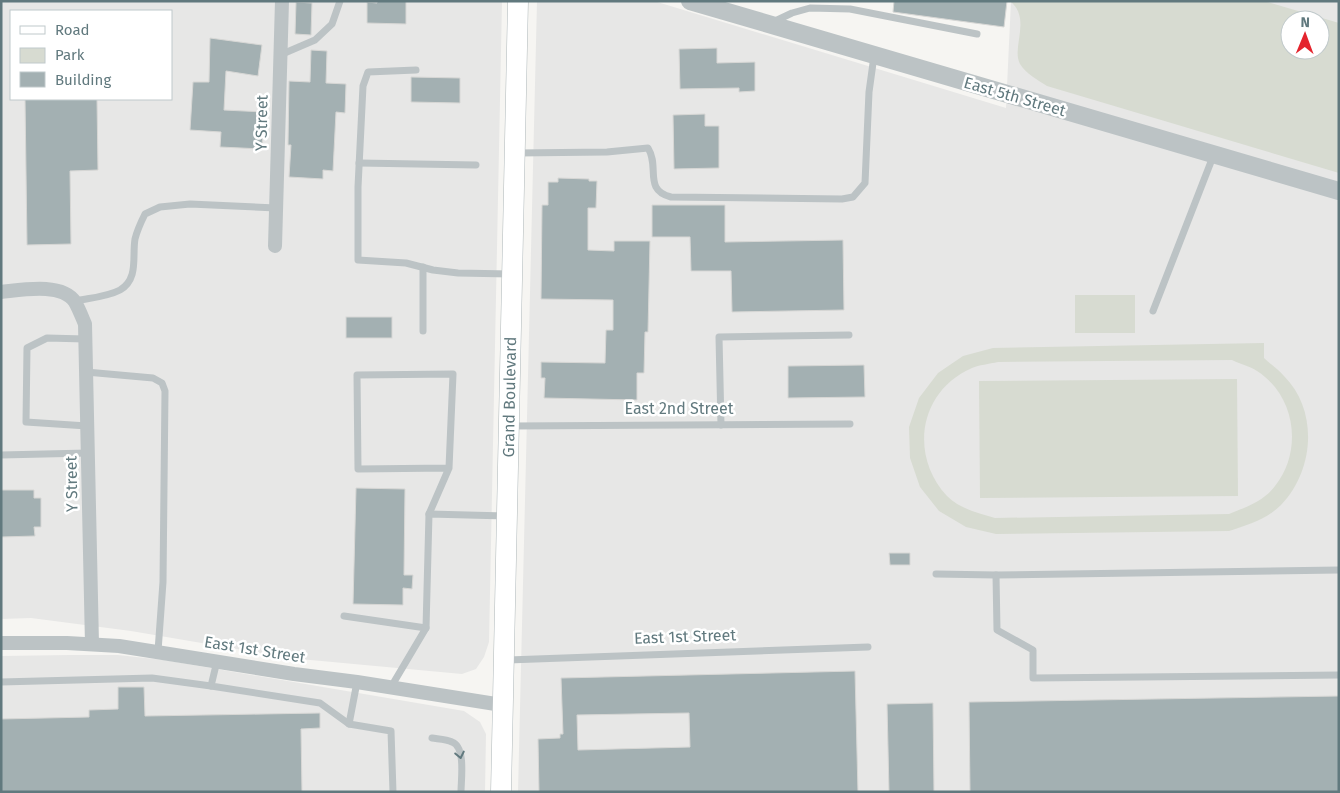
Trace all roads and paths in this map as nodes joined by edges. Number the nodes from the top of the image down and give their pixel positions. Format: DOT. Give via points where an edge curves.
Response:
graph roads {
  1 [pos="282,1"];
  2 [pos="340,1"];
  3 [pos="518,1"];
  4 [pos="690,1"];
  5 [pos="768,24"];
  6 [pos="977,34"];
  7 [pos="280,55"];
  8 [pos="874,55"];
  9 [pos="416,70"];
  10 [pos="515,153"];
  11 [pos="1214,154"];
  12 [pos="359,163"];
  13 [pos="476,165"];
  14 [pos="1339,191"];
  15 [pos="276,208"];
  16 [pos="276,246"];
  17 [pos="423,267"];
  18 [pos="512,274"];
  19 [pos="1,292"];
  20 [pos="75,301"];
  21 [pos="1153,310"];
  22 [pos="423,331"];
  23 [pos="849,335"];
  24 [pos="85,339"];
  25 [pos="86,372"];
  26 [pos="850,424"];
  27 [pos="721,425"];
  28 [pos="87,426"];
  29 [pos="509,426"];
  30 [pos="88,453"];
  31 [pos="1,455"];
  32 [pos="449,468"];
  33 [pos="430,514"];
  34 [pos="507,516"];
  35 [pos="1339,570"];
  36 [pos="936,574"];
  37 [pos="996,575"];
  38 [pos="344,616"];
  39 [pos="426,628"];
  40 [pos="1,644"];
  41 [pos="92,644"];
  42 [pos="868,647"];
  43 [pos="158,651"];
  44 [pos="217,661"];
  45 [pos="503,661"];
  46 [pos="1339,675"];
  47 [pos="1,682"];
  48 [pos="357,682"];
  49 [pos="211,686"];
  50 [pos="391,687"];
  51 [pos="502,705"];
  52 [pos="349,724"];
  53 [pos="432,738"];
  54 [pos="393,792"];
  55 [pos="461,792"];
  56 [pos="501,792"];
  1 -- 7 [label="street, Y Street"];
  2 -- 7 [label="lane" via="332,24 315,40"];
  3 -- 10 [label="main road, Grand Boulevard"];
  4 -- 5 [label="street, East 5th Street"];
  5 -- 6 [label="lane" via="810,8 850,9"];
  5 -- 8 [label="street, East 5th Street"];
  7 -- 15 [label="street, Y Street"];
  8 -- 10 [label="lane" via="865,184 853,196 842,199 671,197 661,195 654,186 653,156 648,148"];
  8 -- 11 [label="street, East 5th Street"];
  9 -- 12 [label="lane" via="368,72 363,86"];
  10 -- 18 [label="main road, Grand Boulevard"];
  11 -- 14 [label="street, East 5th Street"];
  11 -- 21 [label="lane"];
  12 -- 13 [label="lane"];
  12 -- 17 [label="lane" via="358,260 406,262"];
  15 -- 16 [label="street, Y Street"];
  15 -- 20 [label="lane" via="190,204 160,207 145,214 135,240 134,268 122,289"];
  17 -- 18 [label="lane" via="458,273"];
  17 -- 22 [label="lane"];
  18 -- 29 [label="main road, Grand Boulevard"];
  19 -- 20 [label="street" via="50,289 63,292"];
  20 -- 24 [label="street, Y Street" via="85,324"];
  23 -- 27 [label="lane" via="719,337"];
  24 -- 25 [label="street, Y Street"];
  24 -- 28 [label="lane" via="47,338 27,348 26,422"];
  25 -- 28 [label="street, Y Street"];
  25 -- 43 [label="lane" via="153,378 162,383 165,391 163,582"];
  26 -- 27 [label="lane, East 2nd Street"];
  27 -- 29 [label="lane, East 2nd Street"];
  28 -- 30 [label="street, Y Street"];
  29 -- 34 [label="main road, Grand Boulevard"];
  30 -- 31 [label="lane"];
  30 -- 41 [label="street, Y Street"];
  32 -- 32 [label="lane" via="452,374 357,375 358,469"];
  32 -- 33 [label="lane"];
  33 -- 34 [label="lane"];
  33 -- 39 [label="lane"];
  34 -- 45 [label="main road, Grand Boulevard"];
  35 -- 37 [label="lane"];
  36 -- 37 [label="lane"];
  37 -- 46 [label="lane" via="997,630 1033,650 1033,678"];
  38 -- 39 [label="lane"];
  39 -- 50 [label="lane"];
  40 -- 41 [label="street, East 1st Street"];
  41 -- 43 [label="street, East 1st Street"];
  42 -- 45 [label="lane, East 1st Street"];
  43 -- 44 [label="street, East 1st Street"];
  44 -- 48 [label="street, East 1st Street"];
  44 -- 49 [label="lane"];
  45 -- 51 [label="main road, Grand Boulevard"];
  47 -- 49 [label="lane" via="152,678"];
  48 -- 50 [label="street, East 1st Street"];
  48 -- 52 [label="lane"];
  49 -- 52 [label="lane" via="320,703"];
  50 -- 51 [label="street, East 1st Street"];
  51 -- 56 [label="main road, Grand Boulevard"];
  52 -- 54 [label="lane" via="392,731"];
  53 -- 55 [label="lane, one-way" via="457,744 461,751"];
}
